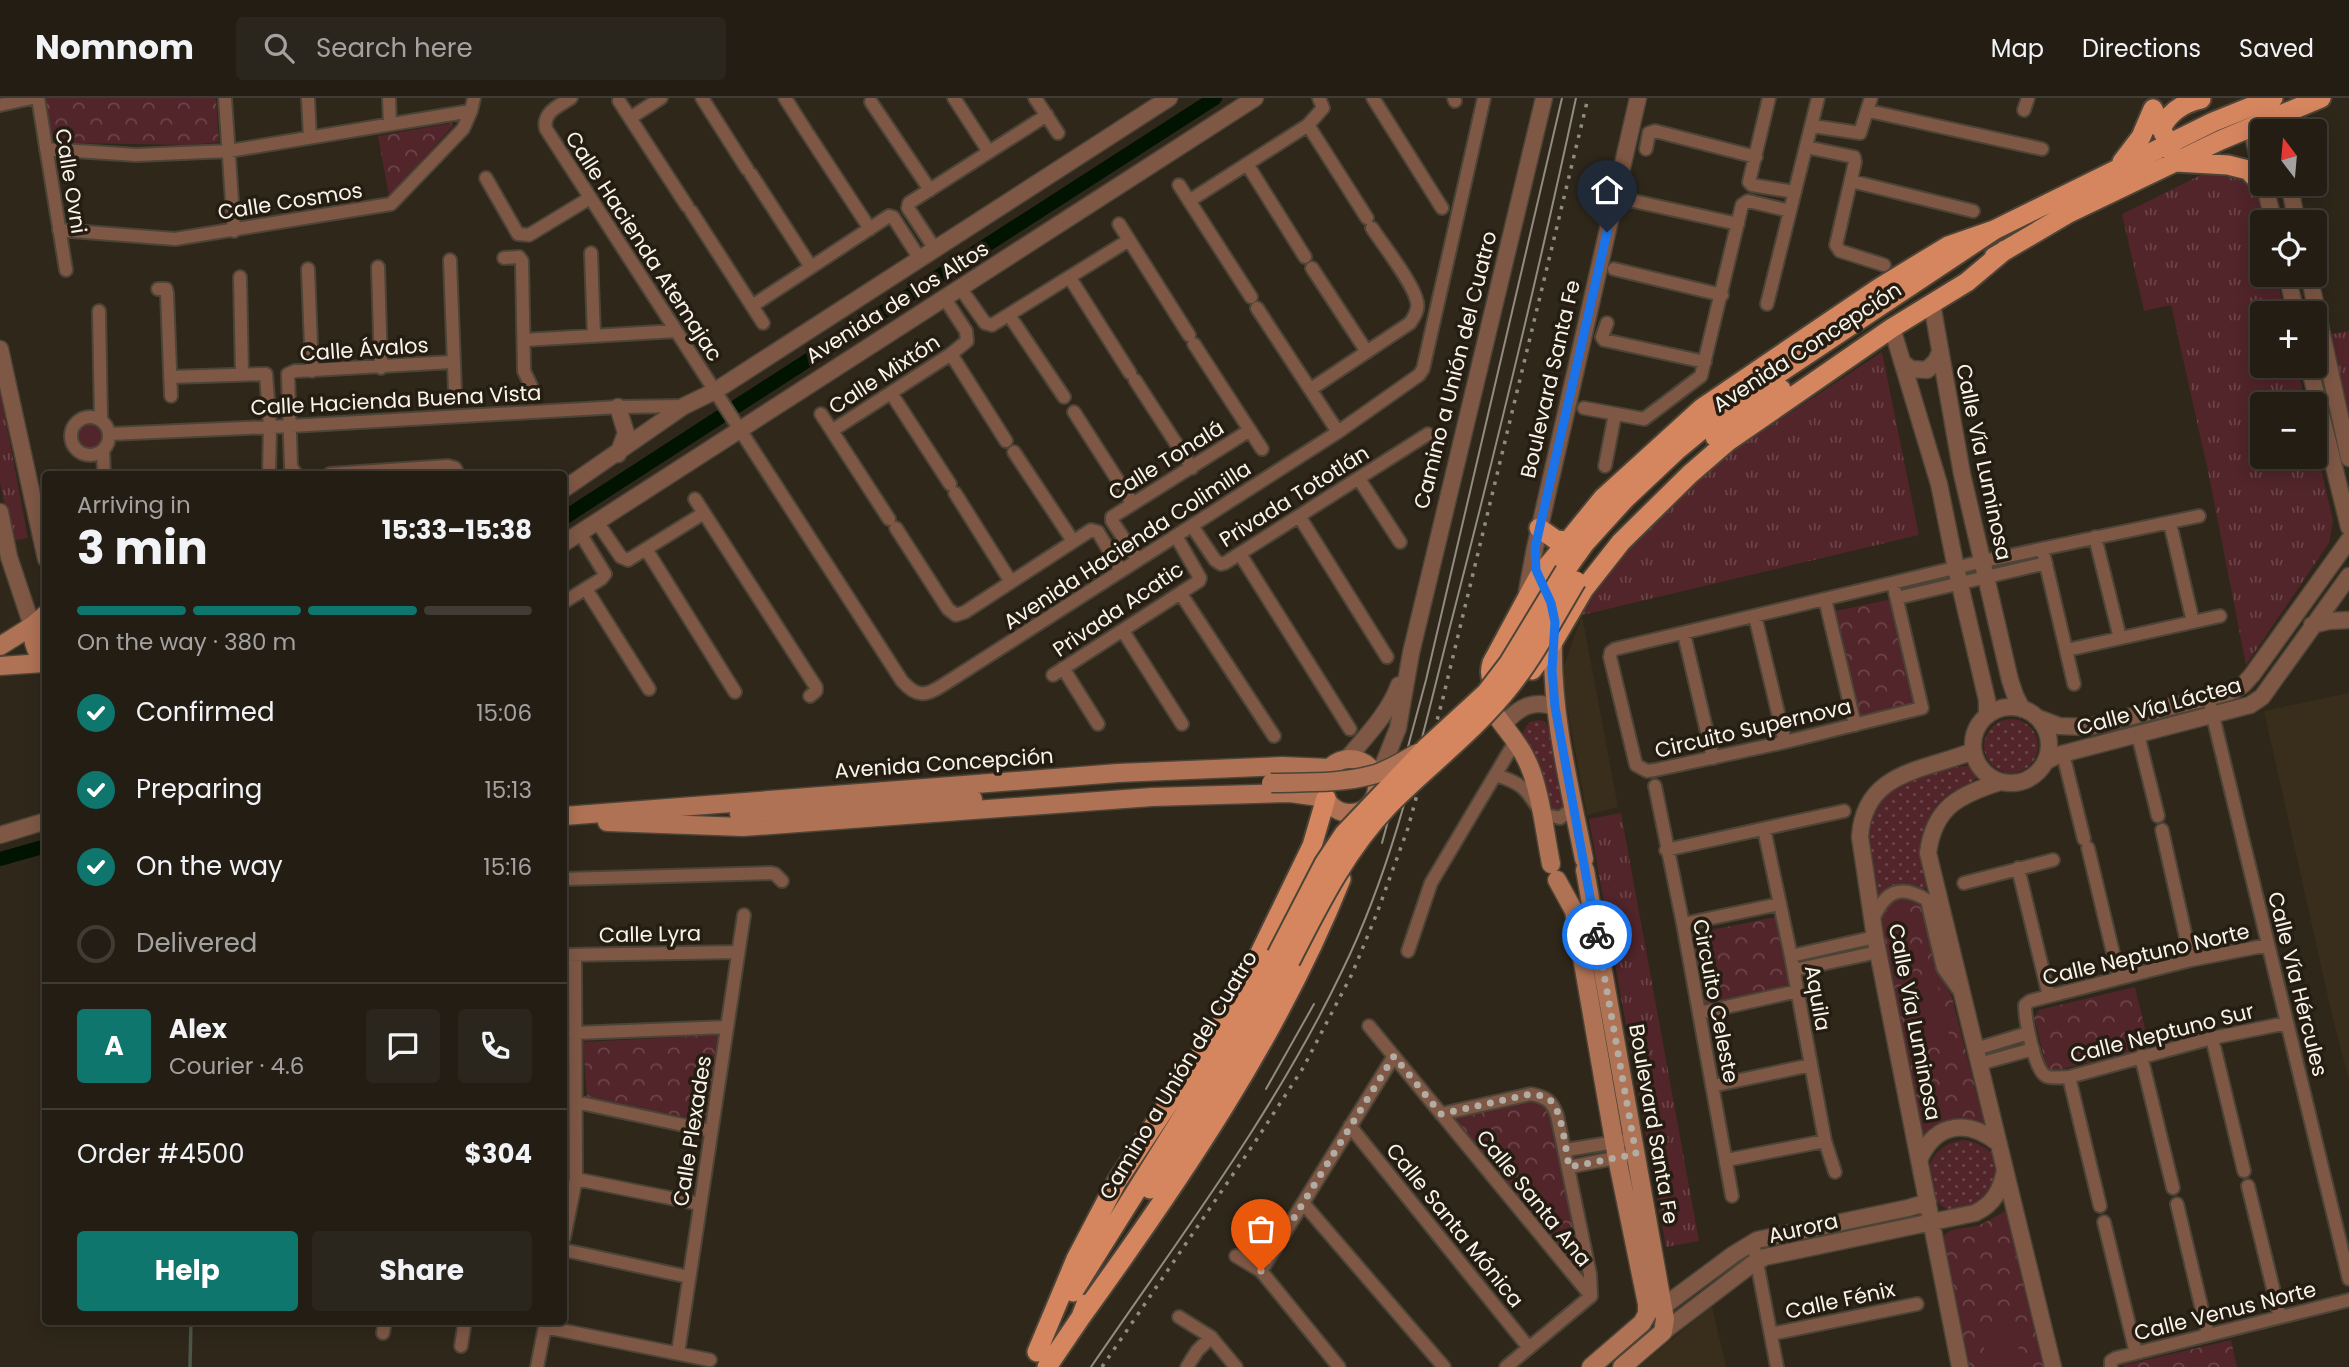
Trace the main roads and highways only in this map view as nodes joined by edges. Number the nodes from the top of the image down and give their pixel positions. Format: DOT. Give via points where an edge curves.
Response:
graph roads {
  1 [pos="2201,98"];
  2 [pos="2321,98"];
  3 [pos="2150,103"];
  4 [pos="2272,109"];
  5 [pos="2217,131"];
  6 [pos="2168,145"];
  7 [pos="2115,170"];
  8 [pos="2250,172"];
  9 [pos="1994,230"];
  10 [pos="2005,250"];
  11 [pos="1539,528"];
  12 [pos="1567,541"];
  13 [pos="1570,576"];
  14 [pos="42,617"];
  15 [pos="32,626"];
  16 [pos="1553,642"];
  17 [pos="0,646"];
  18 [pos="42,660"];
  19 [pos="42,664"];
  20 [pos="0,666"];
  21 [pos="1489,671"];
  22 [pos="1426,748"];
  23 [pos="1329,768"];
  24 [pos="1426,770"];
  25 [pos="1326,798"];
  26 [pos="1371,803"];
  27 [pos="567,819"];
  28 [pos="567,819"];
  29 [pos="589,822"];
  30 [pos="1584,865"];
  31 [pos="1554,872"];
  32 [pos="1283,958"];
  33 [pos="1081,1317"];
  34 [pos="1037,1362"];
  35 [pos="1591,1367"];
  36 [pos="1622,1367"];
  1 -- 5 [label="main road"];
  1 -- 6 [label="main road" via="2166,118"];
  2 -- 4 [label="main road, Avenida Concepción"];
  3 -- 6 [label="main road"];
  3 -- 7 [label="main road" via="2136,147"];
  4 -- 5 [label="main road, Avenida Concepción"];
  5 -- 6 [label="main road, Avenida Concepción"];
  6 -- 7 [label="main road, Avenida Concepción"];
  6 -- 8 [label="main road"];
  6 -- 10 [label="main road, Avenida Concepción"];
  7 -- 9 [label="main road, Avenida Concepción"];
  9 -- 12 [label="main road" via="1948,246 1878,288 1702,408 1603,498"];
  9 -- 13 [label="main road, Avenida Concepción" via="1734,403 1625,499 1585,543"];
  10 -- 13 [label="main road, Avenida Concepción" via="1743,414 1649,495"];
  10 -- 16 [label="main road" via="1967,282 1727,442 1690,474 1621,542 1584,589"];
  11 -- 12 [label="main road" via="1556,540"];
  12 -- 21 [label="main road" via="1539,576"];
  13 -- 22 [label="main road, Avenida Concepción, bridge" via="1486,692"];
  13 -- 24 [label="main road, Avenida Concepción, bridge" via="1513,684"];
  14 -- 15 [label="main road"];
  15 -- 17 [label="main road"];
  15 -- 18 [label="main road"];
  16 -- 21 [label="main road" via="1518,685 1500,687"];
  16 -- 30 [label="main road, Boulevard Santa Fe" via="1555,707"];
  19 -- 20 [label="main road"];
  21 -- 31 [label="main road, Boulevard Santa Fe" via="1486,698 1529,763"];
  22 -- 29 [label="main road, Avenida Concepción, bridge" via="1373,775 1335,782 1110,789"];
  22 -- 32 [label="main road, Camino a Unión del Cuatro, bridge" via="1344,834 1324,864"];
  23 -- 25 [label="main road" via="1323,783"];
  23 -- 26 [label="main road" via="1341,760 1363,762 1377,780"];
  23 -- 27 [label="main road, Avenida Concepción" via="1118,773"];
  24 -- 32 [label="main road, Camino a Unión del Cuatro, bridge" via="1388,806 1342,865"];
  25 -- 26 [label="main road" via="1331,806 1348,813"];
  25 -- 29 [label="main road, Avenida Concepción" via="1290,793 1153,797 743,827"];
  25 -- 34 [label="main road" via="1312,846 1259,956 1231,1009 1117,1181 1076,1259"];
  26 -- 33 [label="main road" via="1284,1005 1202,1140"];
  28 -- 29 [label="main road, Avenida Concepción"];
  30 -- 31 [label="main road" via="1583,876 1574,883 1568,884"];
  30 -- 31 [label="main road" via="1576,851 1566,849 1556,854"];
  30 -- 36 [label="main road, Boulevard Santa Fe" via="1664,1306 1663,1332"];
  31 -- 35 [label="main road, Boulevard Santa Fe" via="1574,911 1647,1304 1642,1323"];
  32 -- 33 [label="main road, Camino a Unión del Cuatro" via="1266,1009 1129,1219"];
  32 -- 34 [label="main road, Camino a Unión del Cuatro" via="1154,1158"];
  33 -- 34 [label="main road, Camino a Unión del Cuatro"];
}
